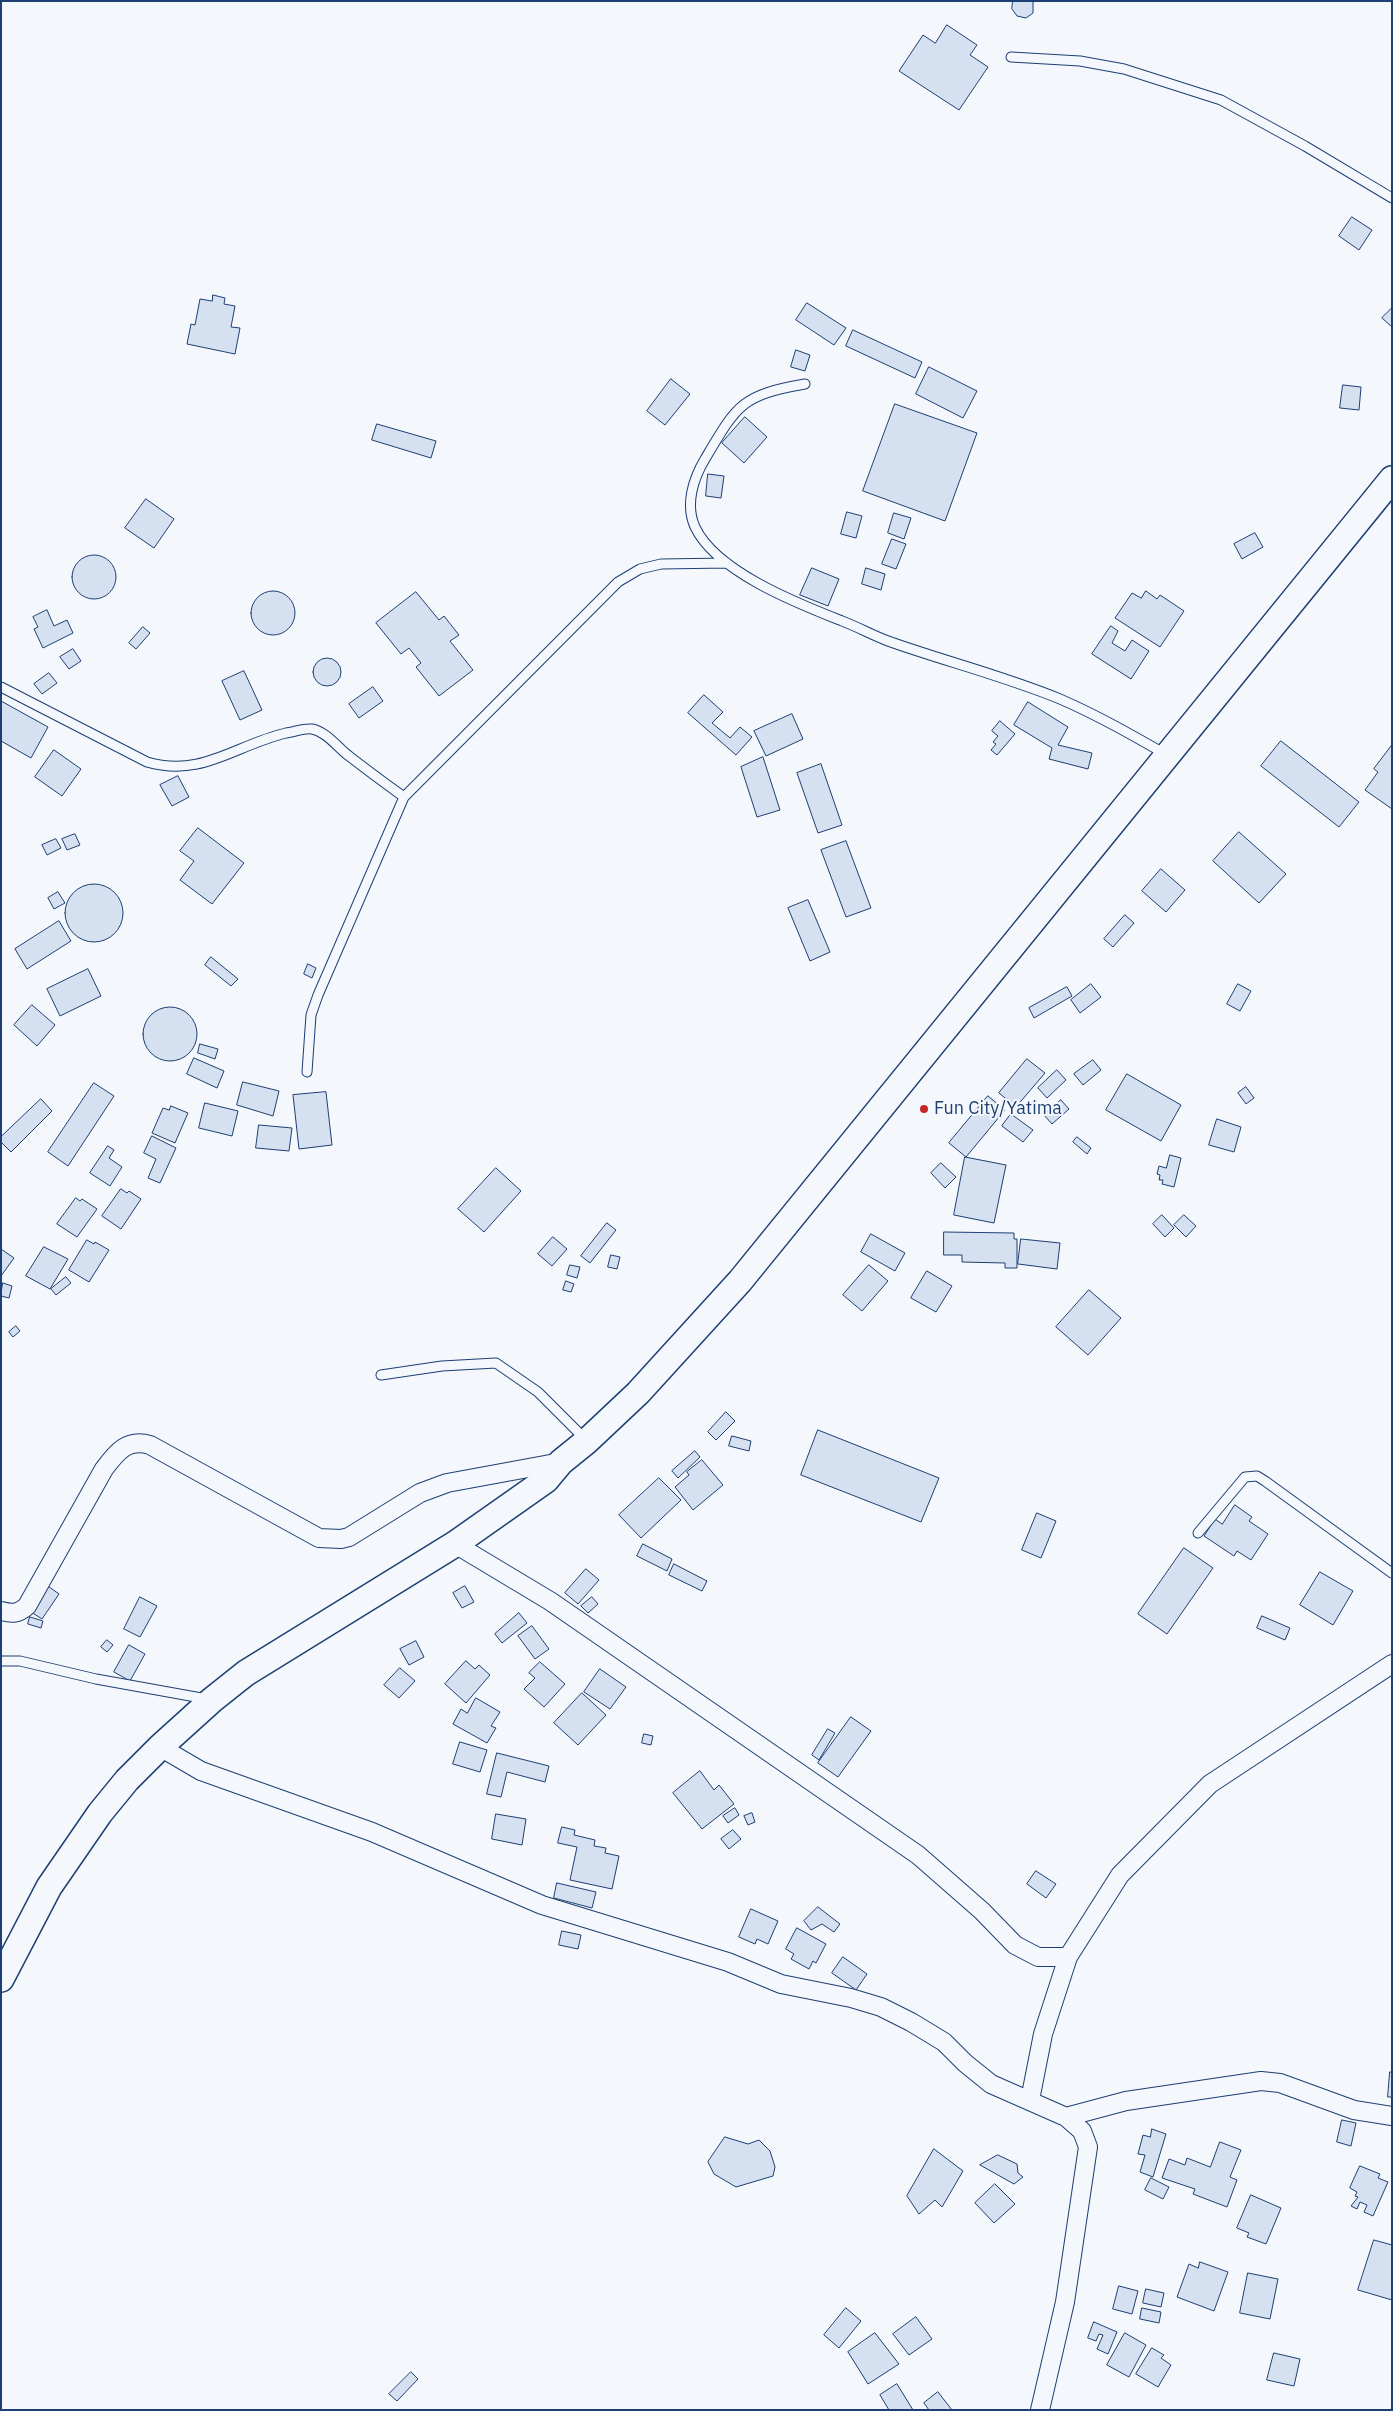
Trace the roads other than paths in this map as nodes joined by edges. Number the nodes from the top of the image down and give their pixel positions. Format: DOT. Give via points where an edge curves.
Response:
graph roads {
  1 [pos="1011,57"];
  2 [pos="1392,198"];
  3 [pos="804,384"];
  4 [pos="1392,479"];
  5 [pos="726,563"];
  6 [pos="1,687"];
  7 [pos="1167,756"];
  8 [pos="404,797"];
  9 [pos="307,1072"];
  10 [pos="382,1375"];
  11 [pos="587,1441"];
  12 [pos="561,1462"];
  13 [pos="1198,1533"];
  14 [pos="454,1544"];
  15 [pos="1392,1573"];
  16 [pos="1,1611"];
  17 [pos="1,1660"];
  18 [pos="1392,1664"];
  19 [pos="212,1700"];
  20 [pos="160,1747"];
  21 [pos="1068,1957"];
  22 [pos="1,1979"];
  23 [pos="1030,2100"];
  24 [pos="1392,2116"];
  25 [pos="1066,2117"];
  26 [pos="1040,2410"];
  1 -- 2 [label="lane" via="1080,61 1124,69 1221,100"];
  3 -- 5 [label="lane" via="769,390 731,415 698,471 692,490 692,518 696,529"];
  4 -- 7 [label="main road"];
  5 -- 7 [label="lane" via="761,586 796,603 886,640 1059,699 1109,722"];
  5 -- 8 [label="lane" via="661,564 640,569 618,582"];
  6 -- 8 [label="lane" via="138,758 162,767 213,761 270,737 313,729 324,734"];
  7 -- 11 [label="main road" via="740,1281 638,1393"];
  8 -- 9 [label="lane" via="318,995 311,1015"];
  10 -- 11 [label="lane" via="442,1366 496,1363 538,1392"];
  11 -- 12 [label="main road"];
  12 -- 14 [label="main road" via="546,1480"];
  12 -- 16 [label="street" via="447,1484 420,1493 349,1537 331,1539 320,1538 150,1445 127,1445 104,1469 27,1606 14,1614"];
  13 -- 15 [label="lane" via="1246,1477 1257,1476"];
  14 -- 19 [label="main road" via="246,1673"];
  14 -- 21 [label="street" via="550,1601 918,1855 1015,1944 1038,1957"];
  17 -- 19 [label="lane" via="20,1661 96,1679"];
  18 -- 21 [label="street" via="1210,1784 1120,1876"];
  19 -- 20 [label="main road"];
  20 -- 22 [label="main road" via="100,1813 54,1880"];
  20 -- 23 [label="street" via="201,1771 372,1832 542,1905 728,1962 781,1984 881,2007 944,2042 991,2084"];
  21 -- 23 [label="street" via="1043,2034"];
  23 -- 25 [label="street"];
  24 -- 25 [label="street" via="1354,2110 1280,2083 1261,2081 1126,2101"];
  25 -- 26 [label="street" via="1082,2131 1088,2147 1065,2302"];
}
